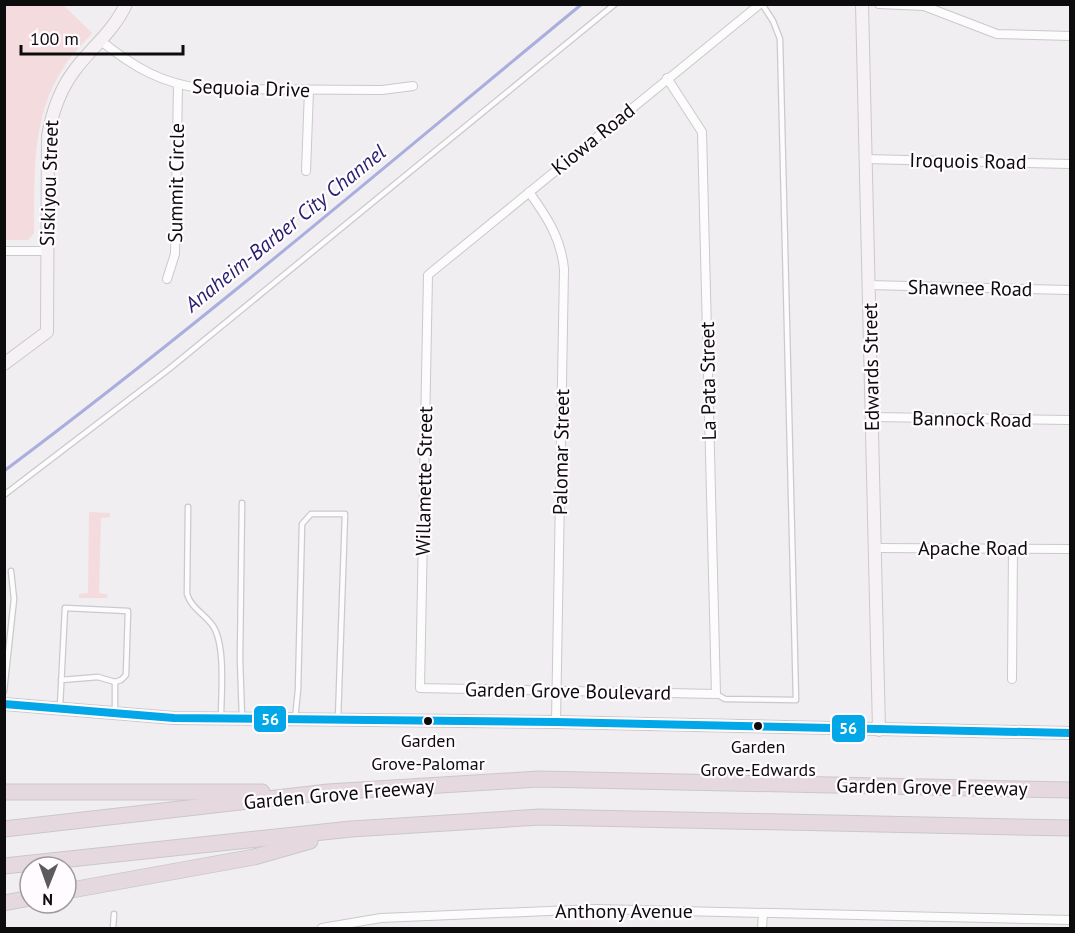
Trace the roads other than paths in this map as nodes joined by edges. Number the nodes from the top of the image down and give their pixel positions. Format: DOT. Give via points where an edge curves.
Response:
graph roads {
  1 [pos="126,4"];
  2 [pos="615,4"];
  3 [pos="761,4"];
  4 [pos="862,4"];
  5 [pos="879,4"];
  6 [pos="1071,36"];
  7 [pos="101,41"];
  8 [pos="667,78"];
  9 [pos="178,85"];
  10 [pos="413,86"];
  11 [pos="309,90"];
  12 [pos="866,159"];
  13 [pos="1071,164"];
  14 [pos="306,171"];
  15 [pos="529,192"];
  16 [pos="4,251"];
  17 [pos="46,251"];
  18 [pos="428,275"];
  19 [pos="167,279"];
  20 [pos="869,285"];
  21 [pos="1071,290"];
  22 [pos="4,364"];
  23 [pos="873,417"];
  24 [pos="1071,420"];
  25 [pos="4,495"];
  26 [pos="242,503"];
  27 [pos="188,507"];
  28 [pos="876,548"];
  29 [pos="1013,548"];
  30 [pos="1071,549"];
  31 [pos="11,571"];
  32 [pos="1012,679"];
  33 [pos="61,680"];
  34 [pos="115,682"];
  35 [pos="420,688"];
  36 [pos="4,691"];
  37 [pos="556,691"];
  38 [pos="716,694"];
  39 [pos="4,704"];
  40 [pos="60,709"];
  41 [pos="115,714"];
  42 [pos="221,718"];
  43 [pos="242,718"];
  44 [pos="295,719"];
  45 [pos="338,719"];
  46 [pos="556,722"];
  47 [pos="879,730"];
  48 [pos="1071,734"];
  49 [pos="1071,790"];
  50 [pos="4,792"];
  51 [pos="328,792"];
  52 [pos="1071,828"];
  53 [pos="4,829"];
  54 [pos="351,829"];
  55 [pos="4,866"];
  56 [pos="78,889"];
  57 [pos="762,913"];
  58 [pos="114,914"];
  59 [pos="1071,920"];
  60 [pos="113,928"];
  61 [pos="322,928"];
  62 [pos="762,928"];
  1 -- 7 [label="street, Siskiyou Street"];
  2 -- 25 [label="lane" via="169,369"];
  3 -- 8 [label="street, Kiowa Road"];
  3 -- 38 [label="lane" via="780,39 796,700 725,699"];
  4 -- 12 [label="street, Edwards Street"];
  5 -- 6 [label="street" via="924,6 997,34"];
  7 -- 9 [label="street, Sequoia Drive" via="146,72"];
  7 -- 17 [label="street, Siskiyou Street" via="73,72 53,109 48,136"];
  8 -- 15 [label="street, Kiowa Road"];
  8 -- 38 [label="street, La Pata Street" via="702,132"];
  9 -- 11 [label="street, Sequoia Drive" via="204,89"];
  9 -- 19 [label="street, Summit Circle" via="175,254"];
  10 -- 11 [label="street, Sequoia Drive"];
  11 -- 14 [label="street"];
  12 -- 13 [label="street, Iroquois Road"];
  12 -- 20 [label="street, Edwards Street"];
  15 -- 18 [label="street, Kiowa Road"];
  15 -- 37 [label="street, Palomar Street" via="558,238 564,269"];
  16 -- 17 [label="street"];
  17 -- 22 [label="street, Siskiyou Street" via="47,332"];
  18 -- 35 [label="street, Willamette Street"];
  20 -- 21 [label="street, Shawnee Road"];
  20 -- 23 [label="street, Edwards Street"];
  23 -- 24 [label="street, Bannock Road"];
  23 -- 28 [label="street, Edwards Street"];
  26 -- 43 [label="lane"];
  27 -- 42 [label="lane" via="187,594 216,633 221,657"];
  28 -- 29 [label="street, Apache Road"];
  28 -- 47 [label="street, Edwards Street"];
  29 -- 30 [label="street, Apache Road"];
  29 -- 32 [label="street"];
  31 -- 36 [label="lane" via="14,599"];
  33 -- 34 [label="lane" via="98,678"];
  33 -- 34 [label="lane" via="65,608 128,610 126,675"];
  33 -- 40 [label="lane"];
  34 -- 41 [label="lane"];
  35 -- 37 [label="street, Garden Grove Boulevard"];
  37 -- 38 [label="street, Garden Grove Boulevard"];
  37 -- 46 [label="street, Palomar Street"];
  39 -- 40 [label="street, Garden Grove Boulevard"];
  40 -- 41 [label="street, Garden Grove Boulevard"];
  41 -- 42 [label="street, Garden Grove Boulevard"];
  42 -- 43 [label="street, Garden Grove Boulevard"];
  43 -- 44 [label="street, Garden Grove Boulevard"];
  44 -- 45 [label="street, Garden Grove Boulevard"];
  44 -- 45 [label="lane" via="302,524 311,514 345,514"];
  45 -- 46 [label="street, Garden Grove Boulevard"];
  46 -- 47 [label="street, Garden Grove Boulevard"];
  47 -- 48 [label="street, Garden Grove Boulevard"];
  49 -- 51 [label="highway, Garden Grove Freeway" via="540,779"];
  50 -- 51 [label="highway"];
  51 -- 53 [label="highway, Garden Grove Freeway"];
  52 -- 54 [label="highway, Garden Grove Freeway" via="540,817"];
  54 -- 55 [label="highway, Garden Grove Freeway"];
  54 -- 56 [label="highway" via="254,857"];
  57 -- 59 [label="street, Anthony Avenue"];
  57 -- 61 [label="street, Anthony Avenue" via="595,909 381,918"];
  57 -- 62 [label="street"];
  58 -- 60 [label="lane"];
}
